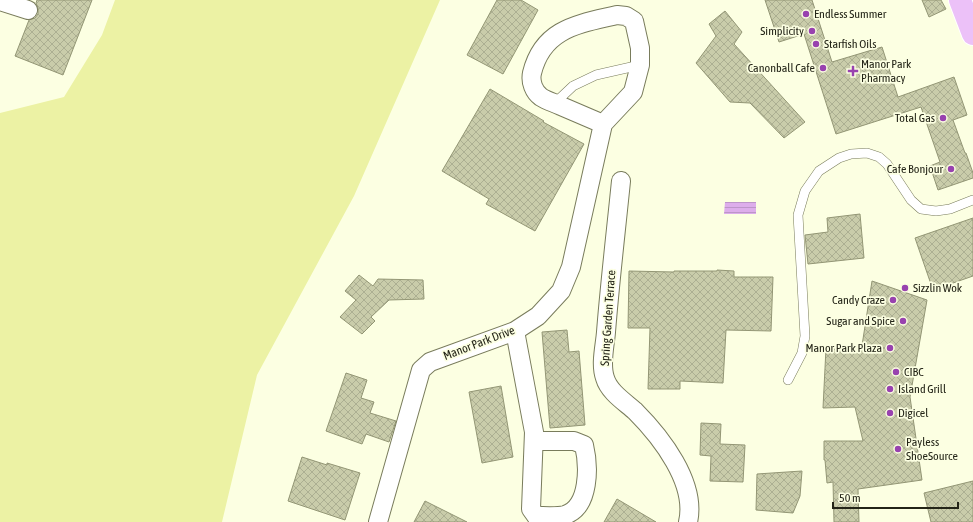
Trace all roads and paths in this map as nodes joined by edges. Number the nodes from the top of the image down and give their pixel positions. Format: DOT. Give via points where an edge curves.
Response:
graph roads {
  1 [pos="0,0"];
  2 [pos="960,0"];
  3 [pos="28,10"];
  4 [pos="973,34"];
  5 [pos="640,65"];
  6 [pos="555,103"];
  7 [pos="603,124"];
  8 [pos="621,181"];
  9 [pos="973,200"];
  10 [pos="515,331"];
  11 [pos="788,380"];
  12 [pos="535,441"];
  13 [pos="378,522"];
  14 [pos="688,522"];
  1 -- 3 [label="street"];
  2 -- 4 [label="main road"];
  5 -- 6 [label="lane" via="590,78 573,86"];
  5 -- 6 [label="street" via="640,48 634,21 626,16 617,15 573,25 555,36 541,50 532,71 533,88 541,96"];
  5 -- 7 [label="street" via="633,92"];
  6 -- 7 [label="street"];
  7 -- 10 [label="street, Manor Park Drive" via="571,267 561,291 538,316"];
  8 -- 14 [label="street, Spring Garden Terrace" via="608,299 603,364 605,377 612,390 655,434 674,461 684,479 688,494"];
  9 -- 11 [label="lane" via="950,209 921,209 911,200 887,164 879,157 867,153 839,158 819,171 805,191 798,215 805,336 802,353"];
  10 -- 12 [label="street"];
  10 -- 13 [label="street, Manor Park Drive" via="430,362 421,370"];
  12 -- 12 [label="street" via="574,441 584,445 587,458 583,495 579,506 565,515 536,516 531,509"];
}
